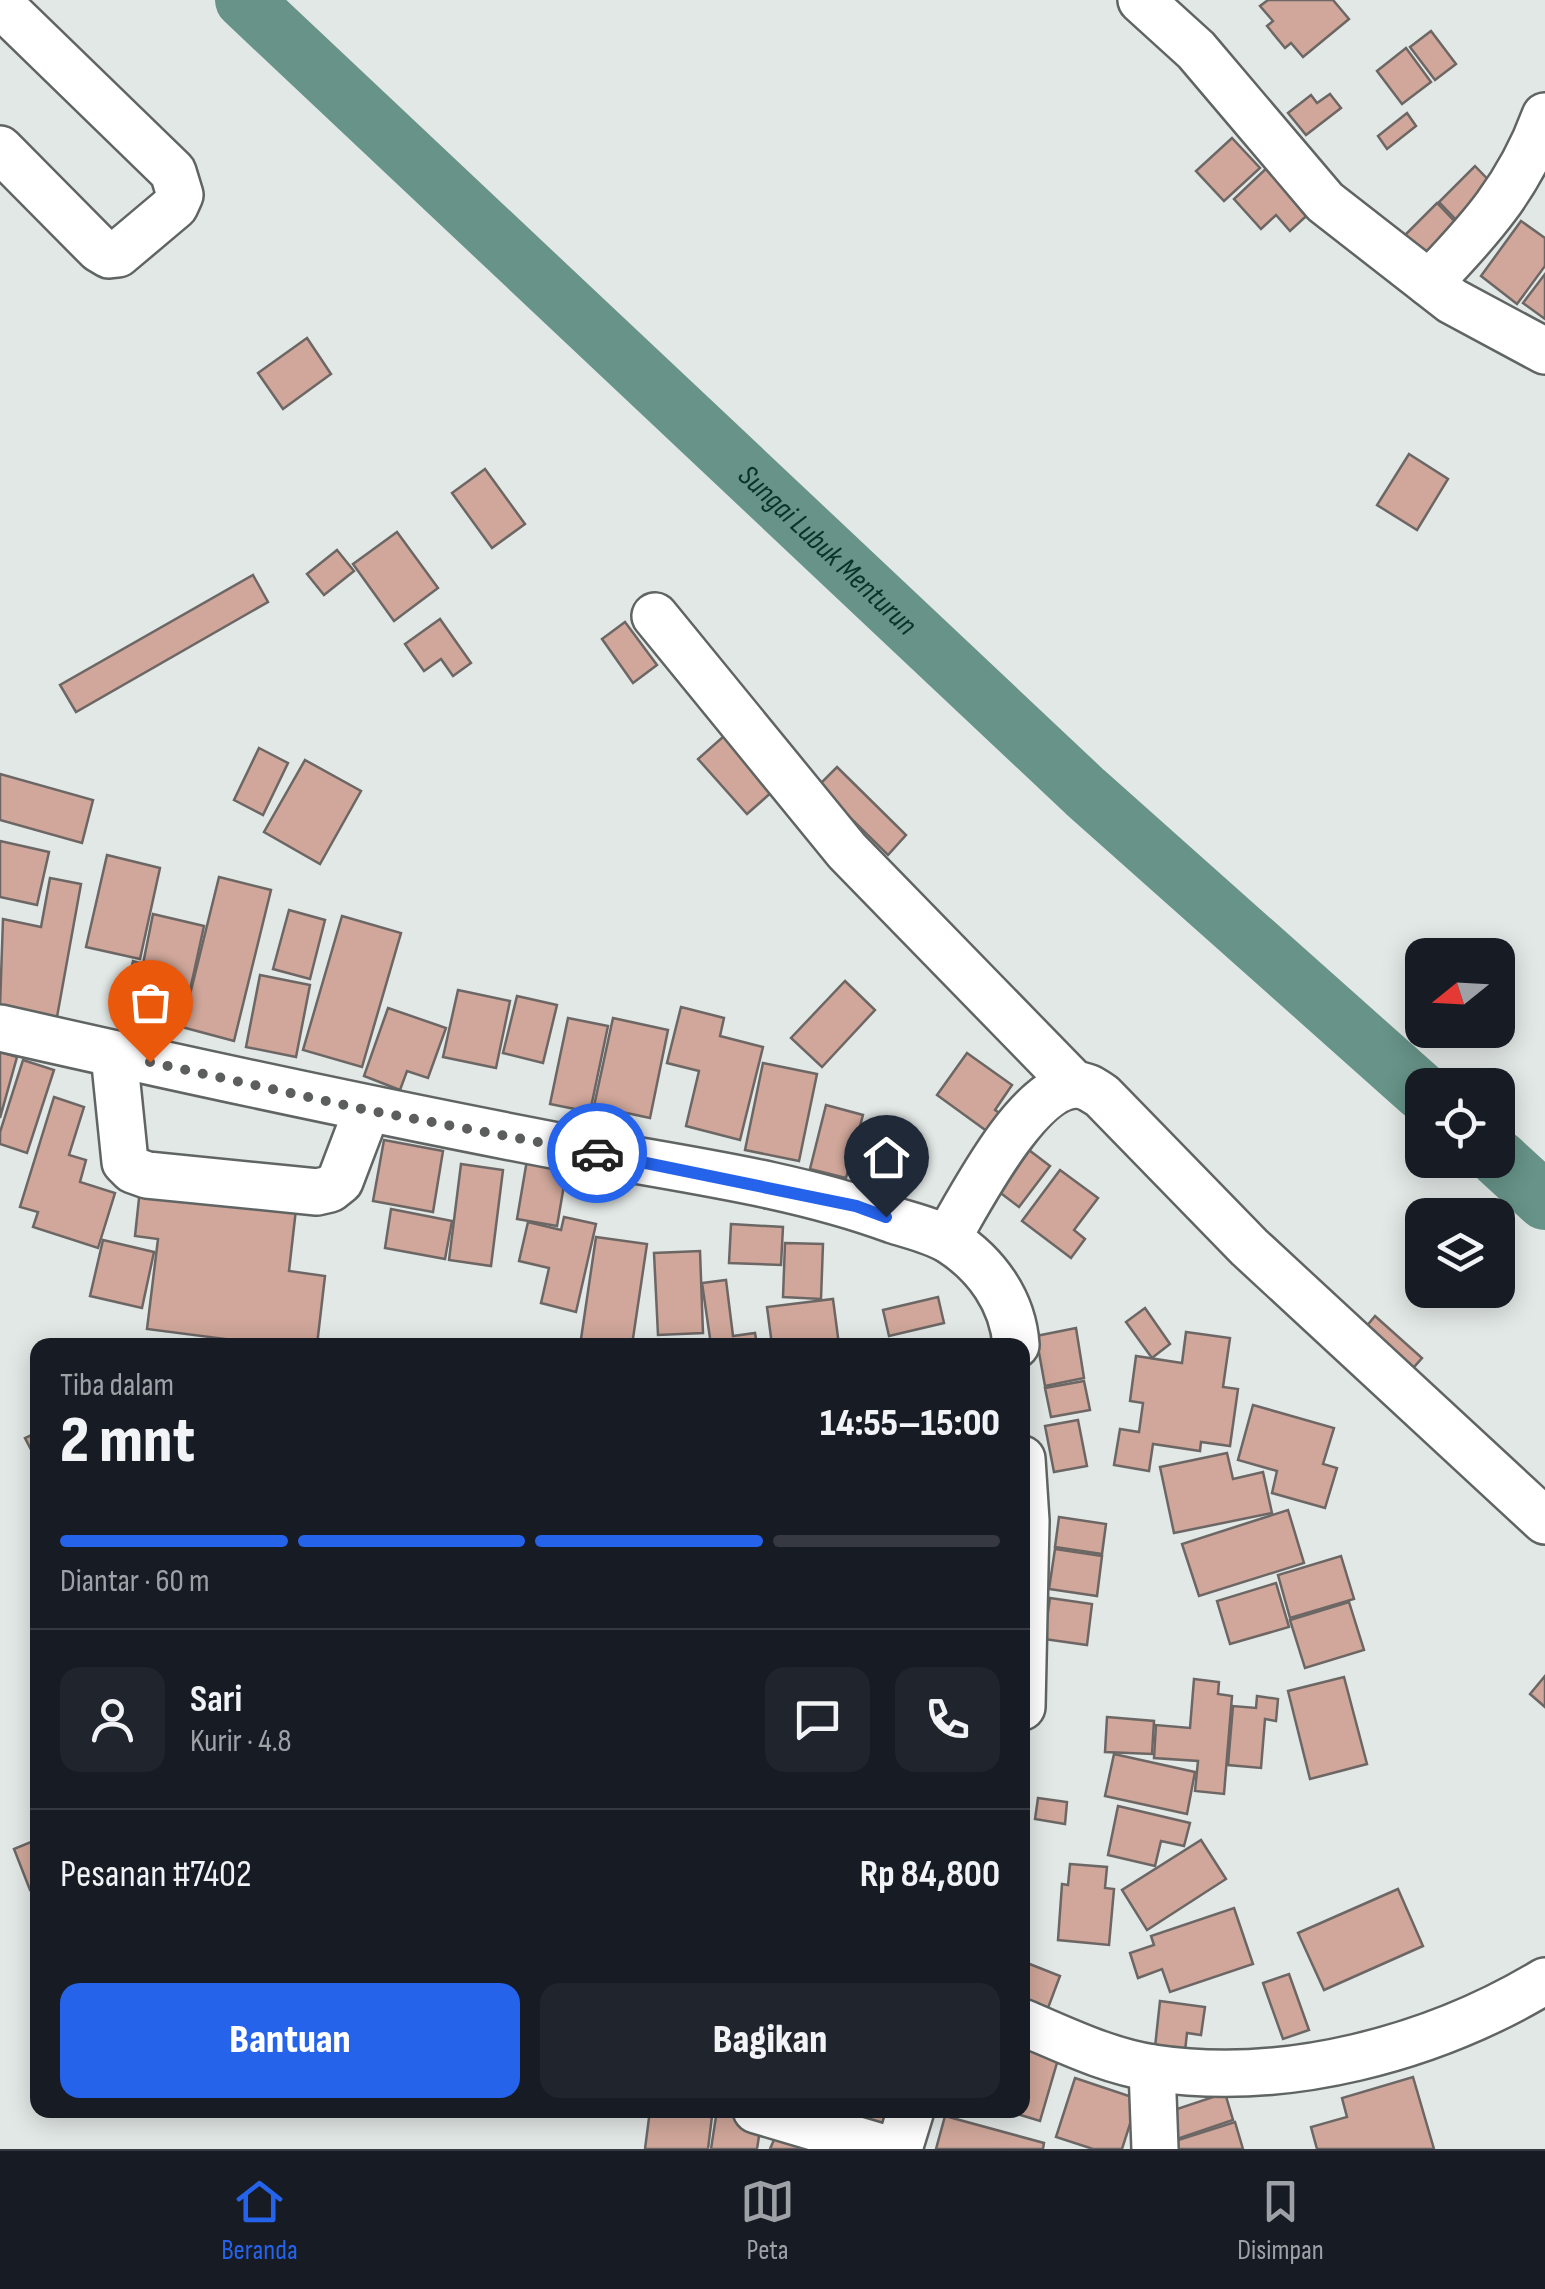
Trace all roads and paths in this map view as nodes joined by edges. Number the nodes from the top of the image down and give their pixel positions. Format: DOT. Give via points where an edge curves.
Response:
graph roads {
  1 [pos="1141,0"];
  2 [pos="0,4"];
  3 [pos="1545,116"];
  4 [pos="0,149"];
  5 [pos="1429,283"];
  6 [pos="1545,350"];
  7 [pos="655,616"];
  8 [pos="0,1028"];
  9 [pos="114,1054"];
  10 [pos="1075,1085"];
  11 [pos="367,1110"];
  12 [pos="947,1239"];
  13 [pos="1014,1338"];
  14 [pos="1545,1521"];
  15 [pos="1545,1981"];
  16 [pos="1030,2025"];
  17 [pos="1152,2068"];
  18 [pos="783,2118"];
  19 [pos="908,2118"];
  20 [pos="888,2149"];
  21 [pos="898,2149"];
  22 [pos="1155,2149"];
  1 -- 5 [label="street" via="1196,50 1325,202"];
  2 -- 4 [label="street" via="173,172 180,195 175,206 109,255"];
  3 -- 5 [label="street" via="1514,185"];
  5 -- 6 [label="street"];
  7 -- 10 [label="street" via="846,852"];
  8 -- 9 [label="street"];
  9 -- 11 [label="street"];
  9 -- 11 [label="street" via="125,1162 146,1176 317,1192 340,1181"];
  10 -- 12 [label="street" via="1043,1102 1008,1138"];
  10 -- 14 [label="street" via="1102,1096 1249,1246"];
  11 -- 12 [label="street" via="856,1206"];
  12 -- 13 [label="street" via="991,1276"];
  15 -- 17 [label="street" via="1436,2033 1363,2056 1229,2073"];
  16 -- 17 [label="street"];
  17 -- 22 [label="street"];
  18 -- 20 [label="street"];
  19 -- 21 [label="street"];
}
